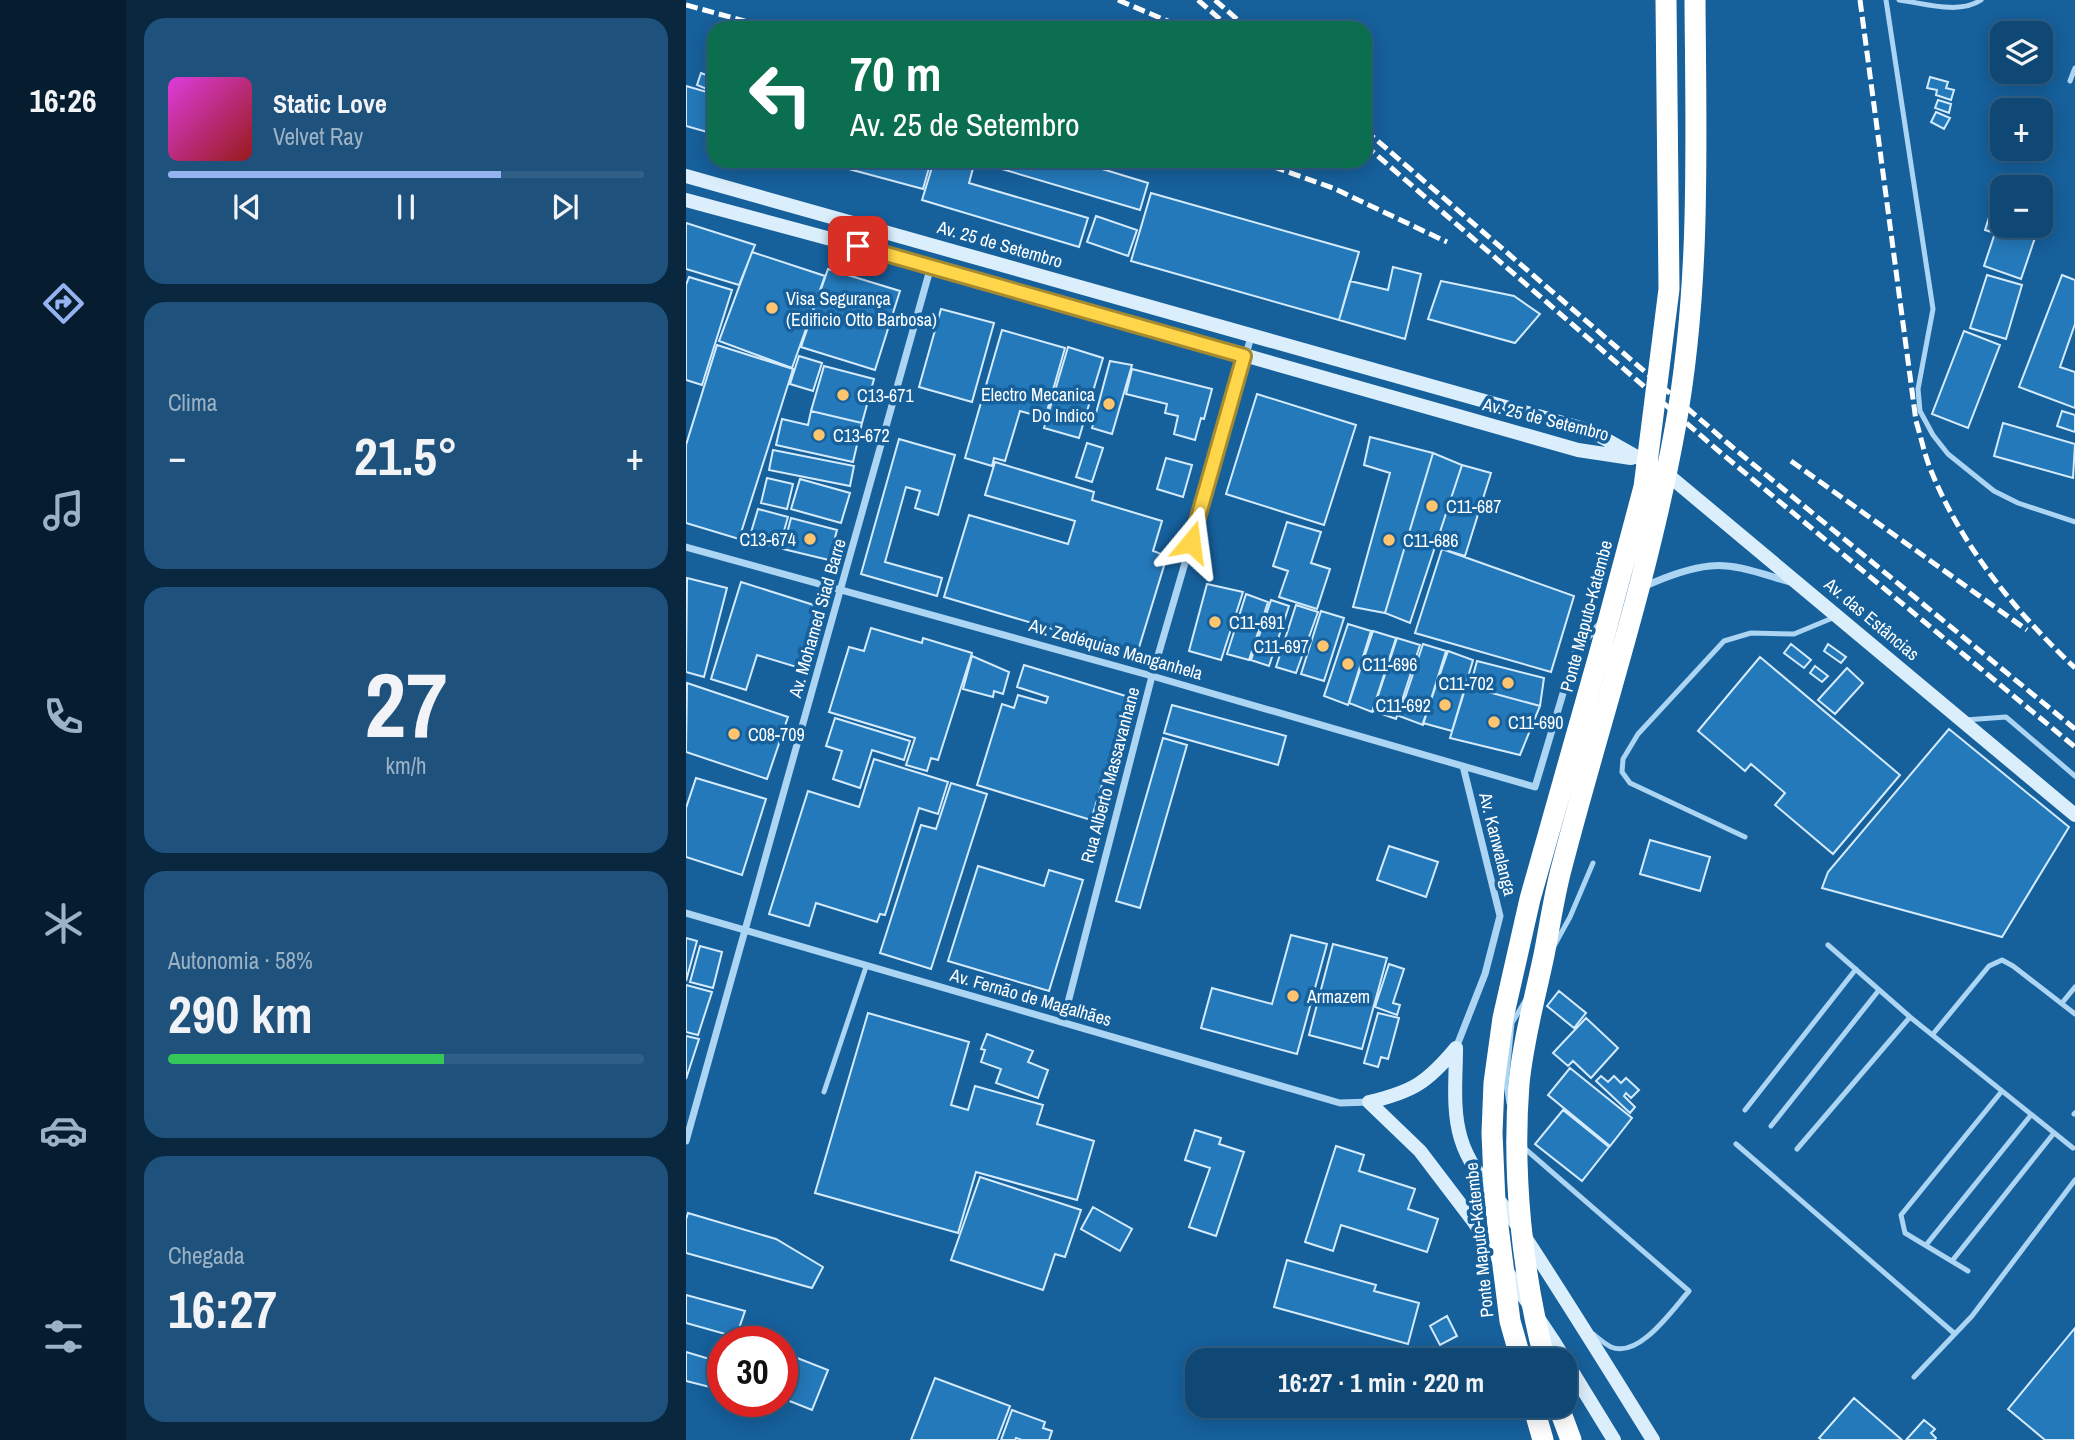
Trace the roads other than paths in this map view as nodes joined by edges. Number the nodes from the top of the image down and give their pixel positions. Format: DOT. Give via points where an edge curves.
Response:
graph roads {
  1 [pos="1666,0"];
  2 [pos="1695,0"];
  3 [pos="1886,0"];
  4 [pos="1899,0"];
  5 [pos="1981,0"];
  6 [pos="2075,68"];
  7 [pos="2070,81"];
  8 [pos="686,176"];
  9 [pos="686,200"];
  10 [pos="931,266"];
  11 [pos="1251,337"];
  12 [pos="1244,356"];
  13 [pos="1640,459"];
  14 [pos="2075,522"];
  15 [pos="686,547"];
  16 [pos="1801,584"];
  17 [pos="842,590"];
  18 [pos="1838,616"];
  19 [pos="1152,676"];
  20 [pos="1962,720"];
  21 [pos="1463,766"];
  22 [pos="2075,776"];
  23 [pos="2075,815"];
  24 [pos="1745,836"];
  25 [pos="1593,863"];
  26 [pos="686,913"];
  27 [pos="744,928"];
  28 [pos="1828,945"];
  29 [pos="866,967"];
  30 [pos="1856,969"];
  31 [pos="2075,987"];
  32 [pos="1879,990"];
  33 [pos="2062,1003"];
  34 [pos="2075,1014"];
  35 [pos="1910,1017"];
  36 [pos="1062,1022"];
  37 [pos="1933,1034"];
  38 [pos="1456,1048"];
  39 [pos="2002,1091"];
  40 [pos="824,1092"];
  41 [pos="1369,1102"];
  42 [pos="1745,1110"];
  43 [pos="2031,1115"];
  44 [pos="1772,1126"];
  45 [pos="2054,1133"];
  46 [pos="686,1141"];
  47 [pos="1736,1144"];
  48 [pos="1797,1149"];
  49 [pos="2073,1149"];
  50 [pos="2075,1180"];
  51 [pos="1927,1245"];
  52 [pos="1952,1261"];
  53 [pos="1968,1271"];
  54 [pos="1584,1328"];
  55 [pos="1955,1334"];
  56 [pos="1518,1348"];
  57 [pos="1542,1348"];
  58 [pos="1914,1377"];
  59 [pos="1537,1418"];
  60 [pos="1563,1418"];
  61 [pos="1543,1440"];
  62 [pos="1571,1440"];
  63 [pos="1614,1440"];
  64 [pos="1653,1440"];
  1 -- 56 [label="highway, Ponte Maputo-Katembe, bridge" via="1669,289 1644,488 1531,899 1503,1018 1494,1083 1495,1202"];
  2 -- 57 [label="highway, bridge" via="1692,303 1675,427 1648,559 1561,869 1519,1085 1521,1223"];
  3 -- 14 [label="lane" via="1933,309 1917,389 1920,411 1948,454 1994,491"];
  4 -- 5 [label="lane" via="1951,7"];
  6 -- 7 [label="lane"];
  8 -- 11 [label="main road, Av. 25 de Setembro"];
  9 -- 10 [label="main road, Av. 25 de Setembro"];
  10 -- 12 [label="main road, Av. 25 de Setembro"];
  10 -- 17 [label="street, Av. Mohamed Siad Barre"];
  11 -- 12 [label="street, Rua Alberto Massavanhane"];
  11 -- 13 [label="main road, Av. 25 de Setembro" via="1591,431"];
  12 -- 13 [label="main road, Av. 25 de Setembro" via="1578,450"];
  12 -- 19 [label="street, Rua Alberto Massavanhane"];
  13 -- 16 [label="main road, Av. das Estâncias" via="1667,474"];
  15 -- 17 [label="street, Av. Zedéquias Manganhela"];
  16 -- 18 [label="main road, Av. das Estâncias"];
  16 -- 21 [label="street, Av. Zedéquias Manganhela" via="1734,567 1710,566 1645,586 1618,603 1576,650 1535,787"];
  17 -- 19 [label="street, Av. Zedéquias Manganhela"];
  17 -- 27 [label="street, Av. Mohamed Siad Barre"];
  18 -- 20 [label="main road, Av. das Estâncias"];
  18 -- 24 [label="lane" via="1794,634 1751,633 1724,641 1638,734 1623,759 1622,772 1630,783"];
  19 -- 21 [label="street, Av. Zedéquias Manganhela"];
  19 -- 36 [label="street, Rua Alberto Massavanhane"];
  20 -- 22 [label="lane" via="2006,717"];
  20 -- 23 [label="main road, Av. das Estâncias"];
  21 -- 38 [label="street, Av. Kanwalanga" via="1500,916 1485,974"];
  25 -- 54 [label="lane" via="1570,917 1512,1023 1506,1084 1514,1139 1689,1291 1631,1348 1613,1348"];
  26 -- 27 [label="street, Av. Fernão de Magalhães"];
  27 -- 29 [label="street, Av. Fernão de Magalhães"];
  27 -- 46 [label="street, Av. Mohamed Siad Barre"];
  28 -- 30 [label="lane"];
  29 -- 36 [label="street, Av. Fernão de Magalhães"];
  29 -- 40 [label="lane"];
  30 -- 32 [label="lane"];
  30 -- 42 [label="lane"];
  31 -- 33 [label="lane"];
  32 -- 35 [label="lane"];
  32 -- 44 [label="lane"];
  33 -- 34 [label="lane"];
  33 -- 37 [label="lane" via="2002,960 1989,966"];
  35 -- 37 [label="lane"];
  35 -- 48 [label="lane"];
  36 -- 41 [label="street, Av. Fernão de Magalhães" via="1340,1103"];
  37 -- 39 [label="lane"];
  38 -- 41 [label="main road" via="1417,1086"];
  38 -- 54 [label="main road" via="1456,1115 1461,1140 1474,1167"];
  39 -- 43 [label="lane"];
  39 -- 51 [label="lane" via="1900,1215 1905,1233"];
  41 -- 63 [label="main road" via="1420,1151 1453,1194"];
  43 -- 45 [label="lane"];
  43 -- 51 [label="lane"];
  45 -- 49 [label="lane"];
  45 -- 52 [label="lane"];
  47 -- 55 [label="lane"];
  50 -- 55 [label="lane"];
  51 -- 52 [label="lane"];
  52 -- 53 [label="lane"];
  54 -- 64 [label="main road"];
  55 -- 58 [label="lane"];
  59 -- 61 [label="highway"];
  60 -- 62 [label="highway"];
}
